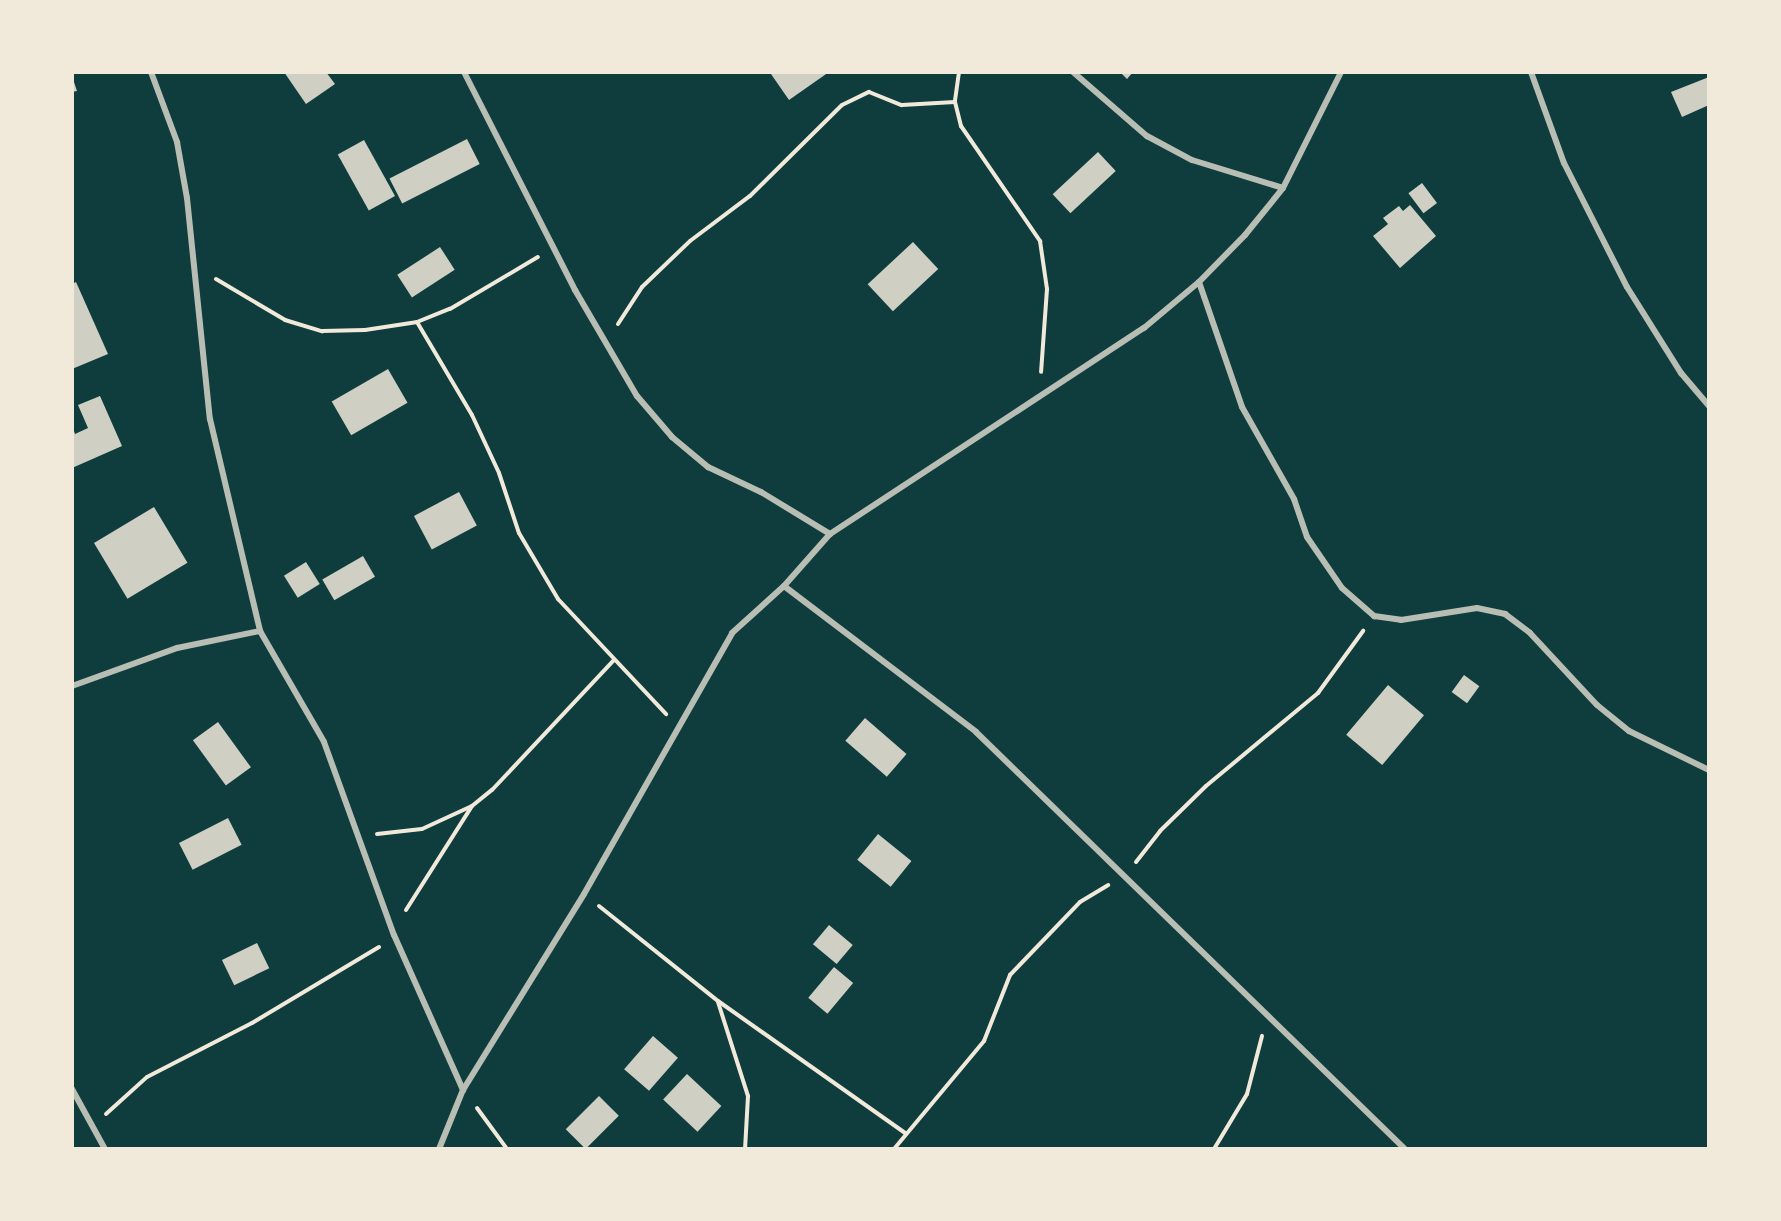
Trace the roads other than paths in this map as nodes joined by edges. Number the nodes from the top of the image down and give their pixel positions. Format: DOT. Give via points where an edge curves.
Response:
graph roads {
  1 [pos="151,72"];
  2 [pos="464,72"];
  3 [pos="1073,72"];
  4 [pos="1341,72"];
  5 [pos="1531,72"];
  6 [pos="1283,188"];
  7 [pos="1199,282"];
  8 [pos="1709,406"];
  9 [pos="830,534"];
  10 [pos="784,586"];
  11 [pos="260,631"];
  12 [pos="72,686"];
  13 [pos="1709,770"];
  14 [pos="72,1089"];
  15 [pos="463,1090"];
  16 [pos="105,1149"];
  17 [pos="439,1149"];
  18 [pos="1405,1149"];
  1 -- 11 [label="street" via="177,142 210,419"];
  2 -- 9 [label="street" via="554,247 638,396 672,437 708,467 761,492"];
  3 -- 6 [label="street" via="1147,136 1192,160"];
  4 -- 6 [label="street"];
  5 -- 8 [label="street" via="1564,163 1627,287 1681,373"];
  6 -- 7 [label="street" via="1245,236"];
  7 -- 9 [label="street" via="1144,328 1039,400"];
  7 -- 13 [label="street" via="1242,407 1294,499 1307,537 1342,588 1374,616 1401,620 1477,608 1505,614 1530,633 1597,705 1629,731"];
  9 -- 10 [label="street"];
  10 -- 15 [label="street" via="732,633 584,894"];
  10 -- 18 [label="street" via="976,732"];
  11 -- 12 [label="street" via="177,648"];
  11 -- 15 [label="street" via="324,742 394,935"];
  14 -- 16 [label="street"];
  15 -- 17 [label="street"];
}
